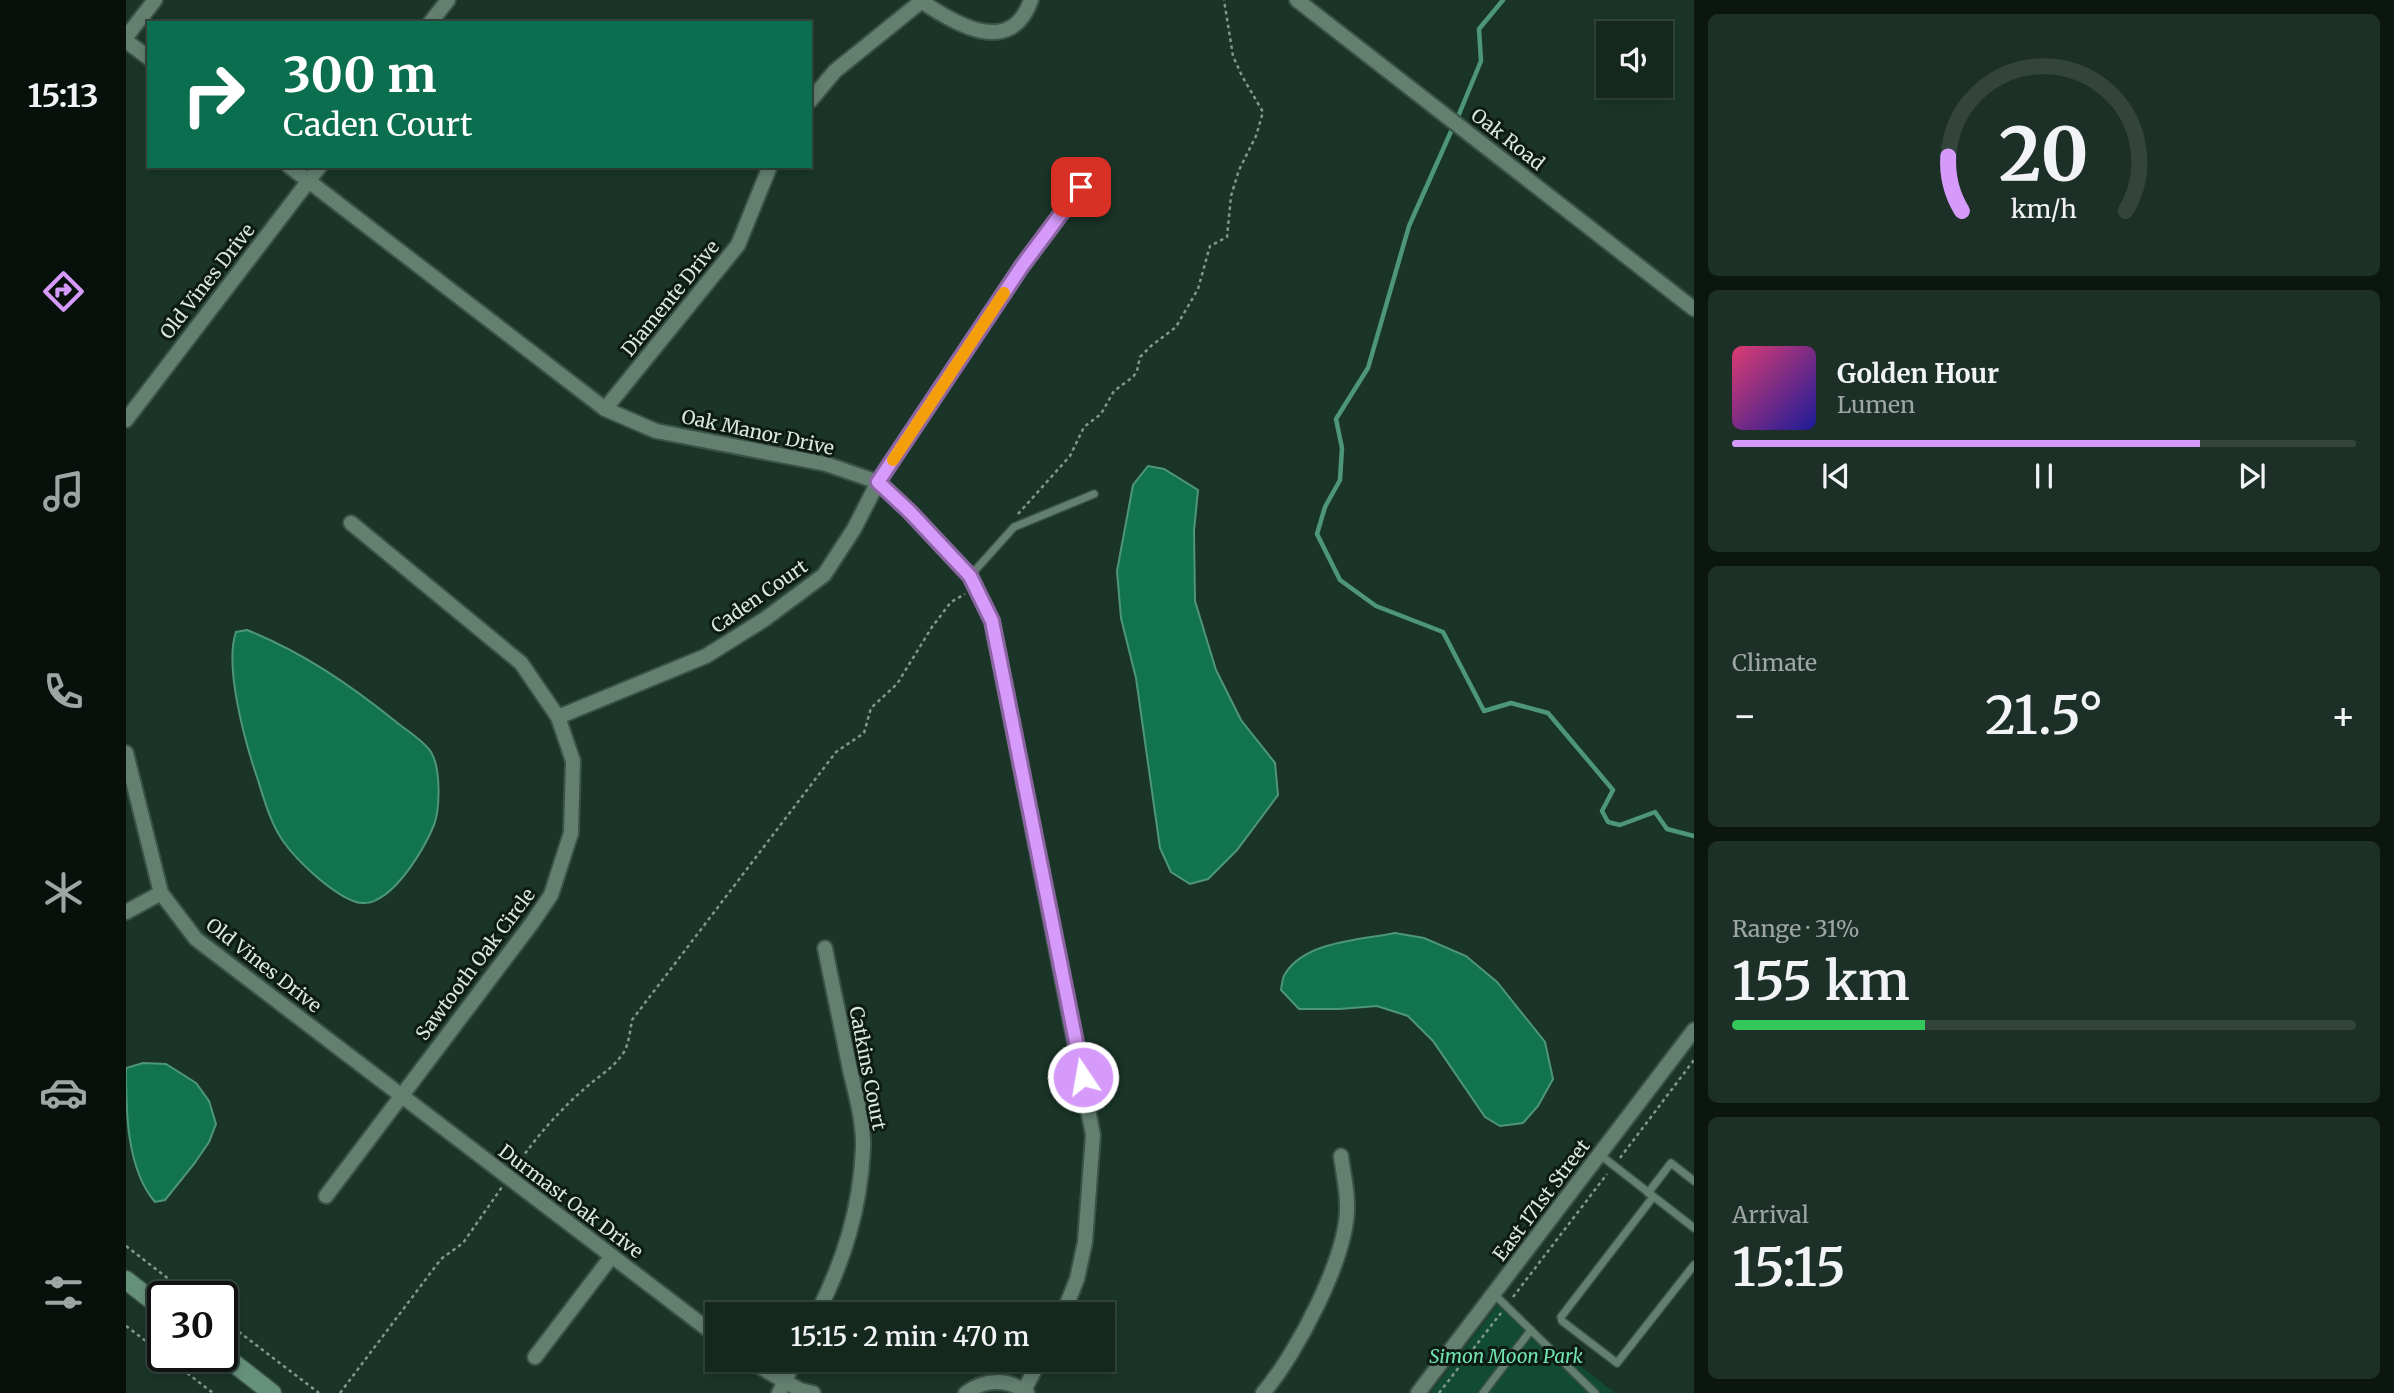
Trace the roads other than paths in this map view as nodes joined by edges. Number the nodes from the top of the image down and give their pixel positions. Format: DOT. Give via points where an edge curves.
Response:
graph roads {
  1 [pos="155,0"];
  2 [pos="448,0"];
  3 [pos="1031,0"];
  4 [pos="1297,0"];
  5 [pos="922,1"];
  6 [pos="432,21"];
  7 [pos="126,39"];
  8 [pos="147,56"];
  9 [pos="812,99"];
  10 [pos="292,168"];
  11 [pos="319,168"];
  12 [pos="769,168"];
  13 [pos="309,181"];
  14 [pos="1081,187"];
  15 [pos="1694,309"];
  16 [pos="605,409"];
  17 [pos="126,421"];
  18 [pos="878,482"];
  19 [pos="1094,494"];
  20 [pos="351,523"];
  21 [pos="973,581"];
  22 [pos="558,717"];
  23 [pos="126,753"];
  24 [pos="161,893"];
  25 [pos="126,912"];
  26 [pos="825,948"];
  27 [pos="1694,1030"];
  28 [pos="401,1095"];
  29 [pos="1599,1154"];
  30 [pos="1341,1156"];
  31 [pos="1694,1181"];
  32 [pos="1651,1195"];
  33 [pos="326,1196"];
  34 [pos="1694,1228"];
  35 [pos="612,1256"];
  36 [pos="1694,1265"];
  37 [pos="126,1280"];
  38 [pos="1494,1294"];
  39 [pos="147,1296"];
  40 [pos="823,1302"];
  41 [pos="1068,1302"];
  42 [pos="705,1327"];
  43 [pos="1531,1330"];
  44 [pos="535,1357"];
  45 [pos="238,1366"];
  46 [pos="763,1372"];
  47 [pos="1034,1372"];
  48 [pos="782,1387"];
  49 [pos="1025,1392"];
  50 [pos="272,1393"];
  51 [pos="813,1393"];
  52 [pos="966,1393"];
  53 [pos="1263,1393"];
  54 [pos="1418,1393"];
  55 [pos="1483,1393"];
  56 [pos="1595,1393"];
  1 -- 7 [label="street"];
  2 -- 6 [label="street"];
  3 -- 5 [label="street" via="1020,20 995,33 978,32"];
  4 -- 15 [label="street, Oak Road"];
  5 -- 9 [label="street" via="835,71"];
  7 -- 8 [label="street"];
  10 -- 13 [label="street, Oak Manor Drive"];
  11 -- 13 [label="street, Old Vines Drive"];
  12 -- 16 [label="street, Diamente Drive" via="738,245"];
  13 -- 16 [label="street, Oak Manor Drive"];
  13 -- 17 [label="street, Old Vines Drive"];
  14 -- 18 [label="street, Caden Court" via="1022,266"];
  16 -- 18 [label="street, Oak Manor Drive" via="656,431 826,464"];
  18 -- 21 [label="street, Oak Manor Drive"];
  18 -- 22 [label="street, Caden Court" via="824,575 765,619 706,656"];
  19 -- 21 [label="lane" via="1014,527"];
  20 -- 22 [label="street, Sawtooth Oak Circle" via="521,663"];
  21 -- 41 [label="street, Oak Manor Drive" via="992,621 1093,1135 1085,1242"];
  22 -- 28 [label="street, Sawtooth Oak Circle" via="573,761 571,833 551,895"];
  23 -- 24 [label="street, Old Vines Drive"];
  24 -- 25 [label="street"];
  24 -- 28 [label="street, Old Vines Drive" via="196,939"];
  26 -- 40 [label="street, Catkins Court" via="863,1147 849,1241"];
  27 -- 29 [label="street, East 171st Street"];
  28 -- 33 [label="street, Sawtooth Oak Circle"];
  28 -- 35 [label="street, Durmast Oak Drive"];
  29 -- 32 [label="lane"];
  29 -- 38 [label="street, East 171st Street"];
  30 -- 53 [label="street" via="1348,1206 1340,1245 1306,1329"];
  31 -- 32 [label="lane" via="1671,1163"];
  32 -- 34 [label="lane"];
  32 -- 36 [label="lane" via="1562,1321 1617,1363"];
  35 -- 42 [label="street, Durmast Oak Drive"];
  35 -- 44 [label="street"];
  37 -- 39 [label="street"];
  38 -- 43 [label="lane"];
  38 -- 54 [label="street, East 171st Street"];
  43 -- 55 [label="lane"];
  43 -- 56 [label="lane"];
  45 -- 50 [label="street"];
  46 -- 48 [label="street"];
  47 -- 49 [label="street"];
  48 -- 51 [label="street"];
  49 -- 52 [label="street" via="999,1381 985,1382"];
}
